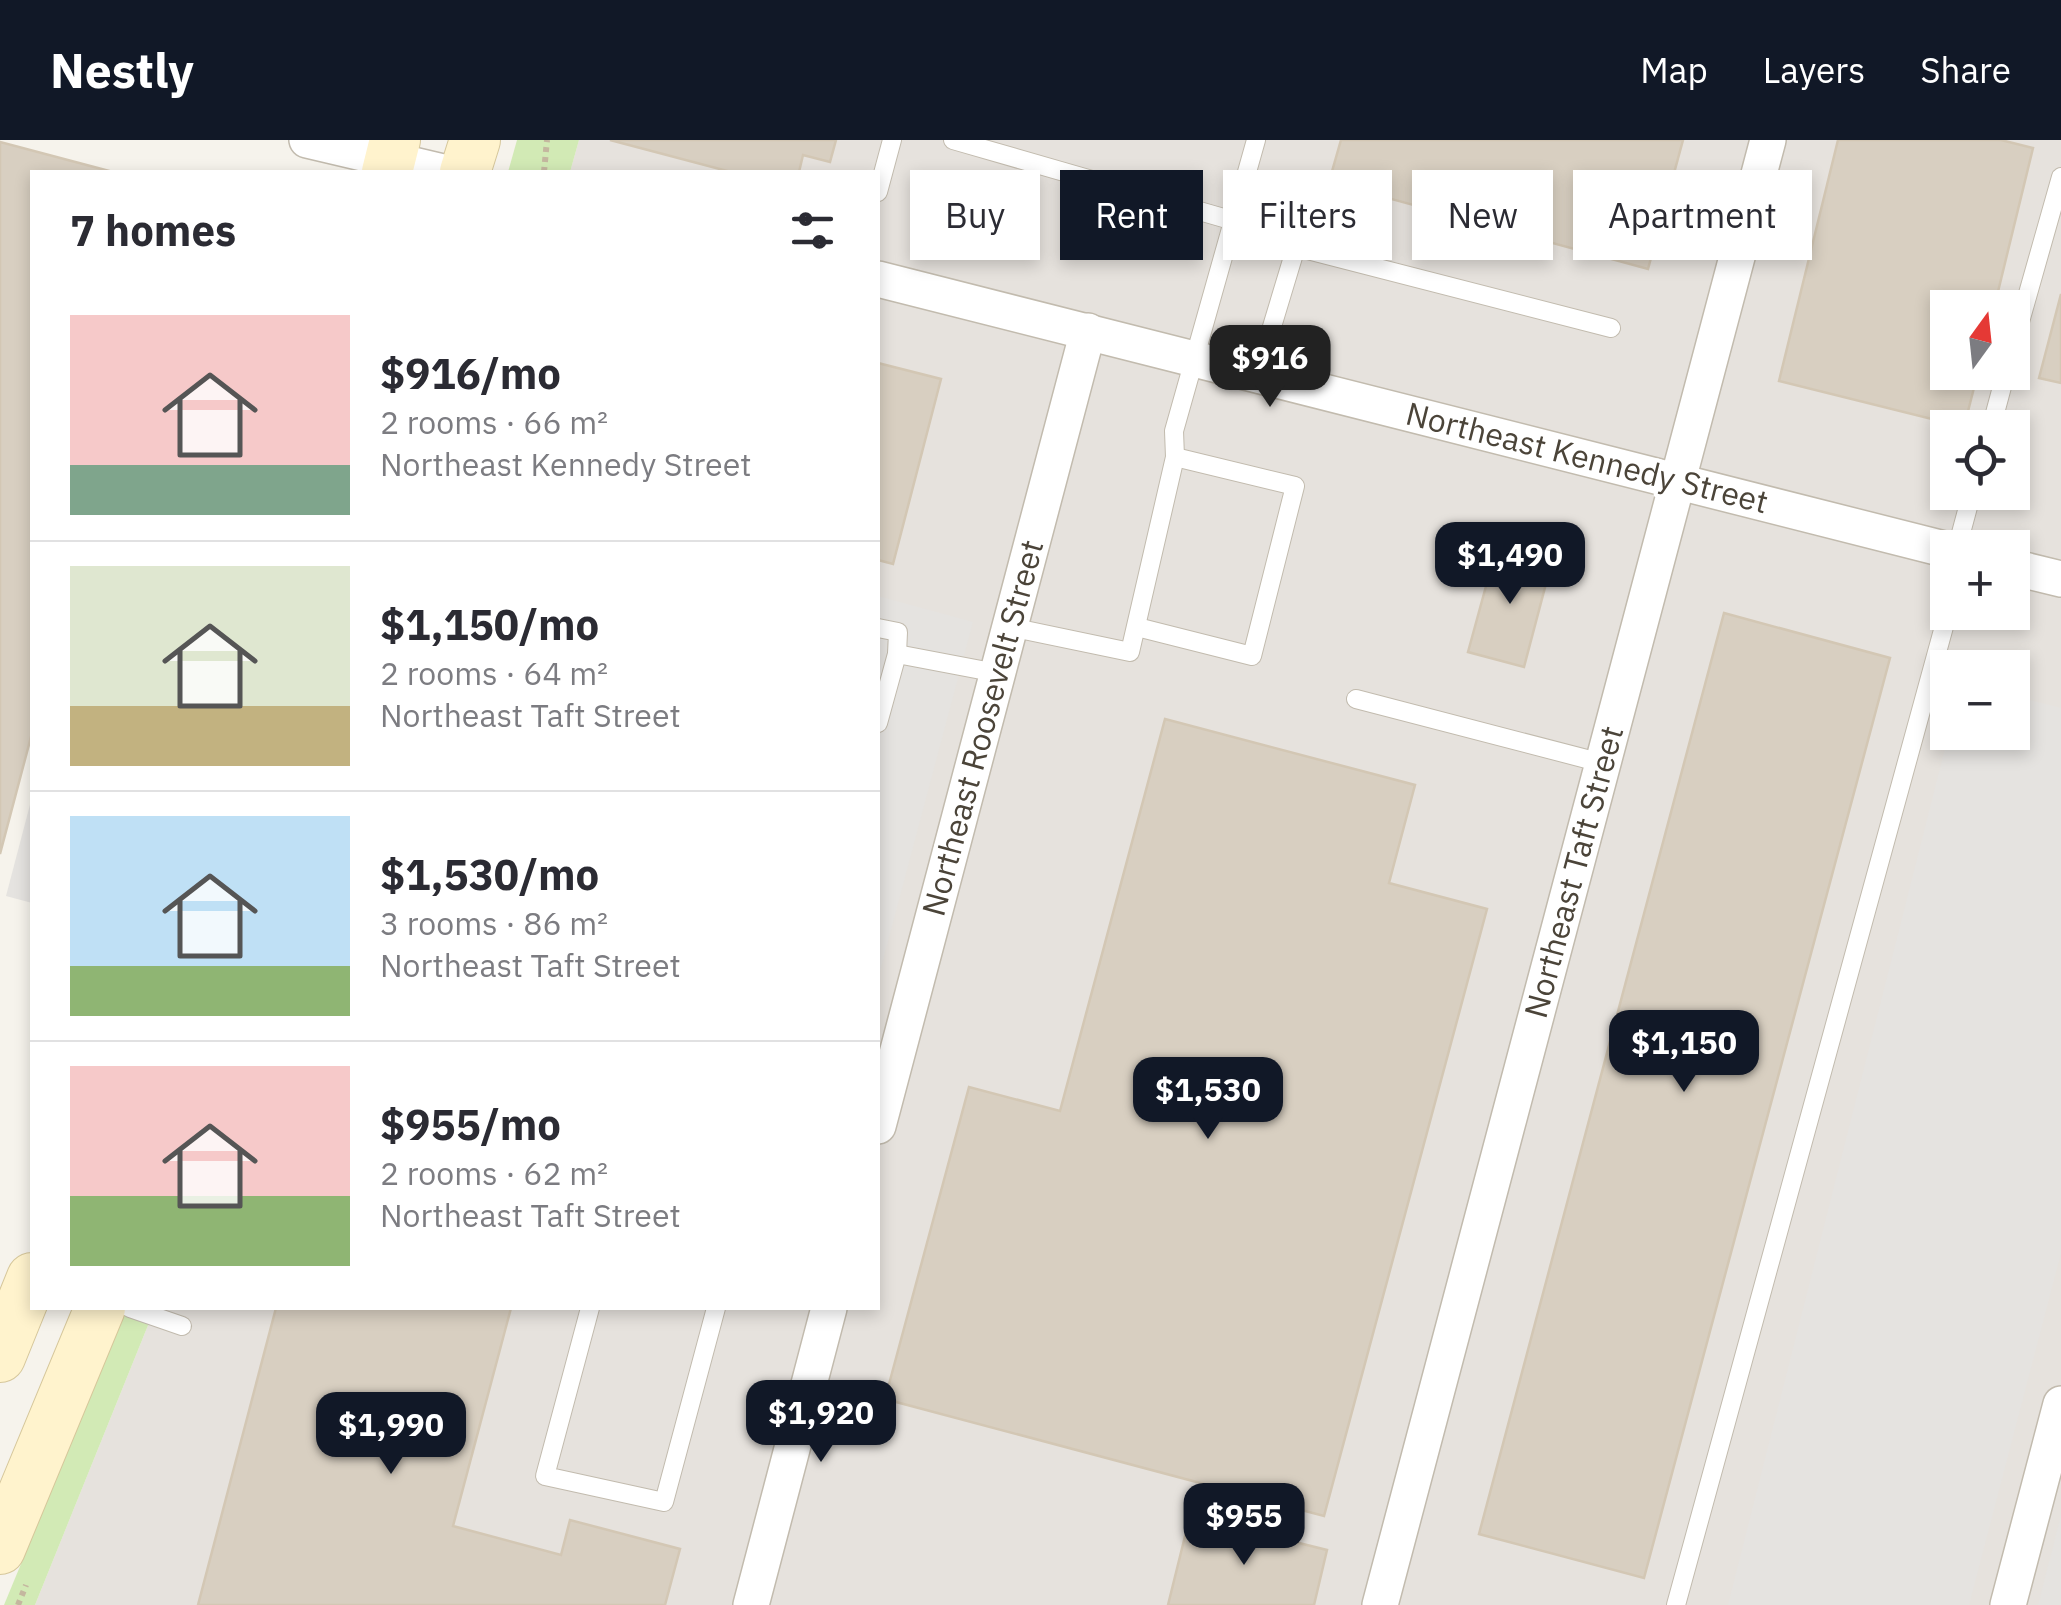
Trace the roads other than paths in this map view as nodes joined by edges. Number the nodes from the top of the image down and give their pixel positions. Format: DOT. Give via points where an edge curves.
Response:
graph roads {
  1 [pos="307,140"];
  2 [pos="475,140"];
  3 [pos="892,140"];
  4 [pos="953,140"];
  5 [pos="1256,140"];
  6 [pos="1768,140"];
  7 [pos="391,157"];
  8 [pos="436,170"];
  9 [pos="467,170"];
  10 [pos="1248,170"];
  11 [pos="2061,177"];
  12 [pos="880,185"];
  13 [pos="1223,218"];
  14 [pos="1224,260"];
  15 [pos="880,280"];
  16 [pos="2029,290"];
  17 [pos="1611,328"];
  18 [pos="1088,332"];
  19 [pos="1197,359"];
  20 [pos="1258,374"];
  21 [pos="1175,457"];
  22 [pos="1677,480"];
  23 [pos="1930,545"];
  24 [pos="2030,571"];
  25 [pos="2061,579"];
  26 [pos="1010,626"];
  27 [pos="1137,627"];
  28 [pos="880,628"];
  29 [pos="1943,630"];
  30 [pos="898,654"];
  31 [pos="997,673"];
  32 [pos="1356,699"];
  33 [pos="880,716"];
  34 [pos="1602,763"];
  35 [pos="880,1118"];
  36 [pos="30,1283"];
  37 [pos="99,1310"];
  38 [pos="136,1310"];
  39 [pos="589,1310"];
  40 [pos="715,1310"];
  41 [pos="828,1310"];
  42 [pos="182,1326"];
  43 [pos="0,1357"];
  44 [pos="2061,1404"];
  45 [pos="0,1549"];
  46 [pos="751,1605"];
  47 [pos="1380,1605"];
  48 [pos="1676,1605"];
  49 [pos="2008,1605"];
  1 -- 7 [label="street"];
  2 -- 9 [label="main road"];
  3 -- 12 [label="lane"];
  4 -- 13 [label="lane"];
  5 -- 10 [label="lane"];
  6 -- 22 [label="street, Northeast Taft Street"];
  7 -- 8 [label="street"];
  11 -- 16 [label="lane"];
  14 -- 19 [label="lane"];
  15 -- 18 [label="street, Northeast Kennedy Street"];
  17 -- 20 [label="lane" via="1296,247"];
  18 -- 19 [label="street, Northeast Kennedy Street"];
  18 -- 26 [label="street, Northeast Roosevelt Street"];
  19 -- 20 [label="street, Northeast Kennedy Street"];
  19 -- 21 [label="lane" via="1174,431"];
  20 -- 22 [label="street, Northeast Kennedy Street"];
  21 -- 27 [label="lane"];
  21 -- 27 [label="lane" via="1294,486 1252,656"];
  22 -- 23 [label="street, Northeast Kennedy Street"];
  22 -- 34 [label="street, Northeast Taft Street"];
  24 -- 25 [label="street"];
  26 -- 27 [label="lane" via="1130,652"];
  26 -- 31 [label="street, Northeast Roosevelt Street"];
  28 -- 30 [label="lane" via="898,632"];
  29 -- 48 [label="lane"];
  30 -- 31 [label="lane"];
  30 -- 33 [label="lane"];
  31 -- 35 [label="street, Northeast Roosevelt Street"];
  32 -- 34 [label="lane"];
  34 -- 47 [label="street, Northeast Taft Street"];
  36 -- 43 [label="main road"];
  37 -- 45 [label="main road"];
  38 -- 42 [label="lane"];
  39 -- 40 [label="lane" via="545,1476 664,1502"];
  41 -- 46 [label="street"];
  44 -- 49 [label="street"];
}
